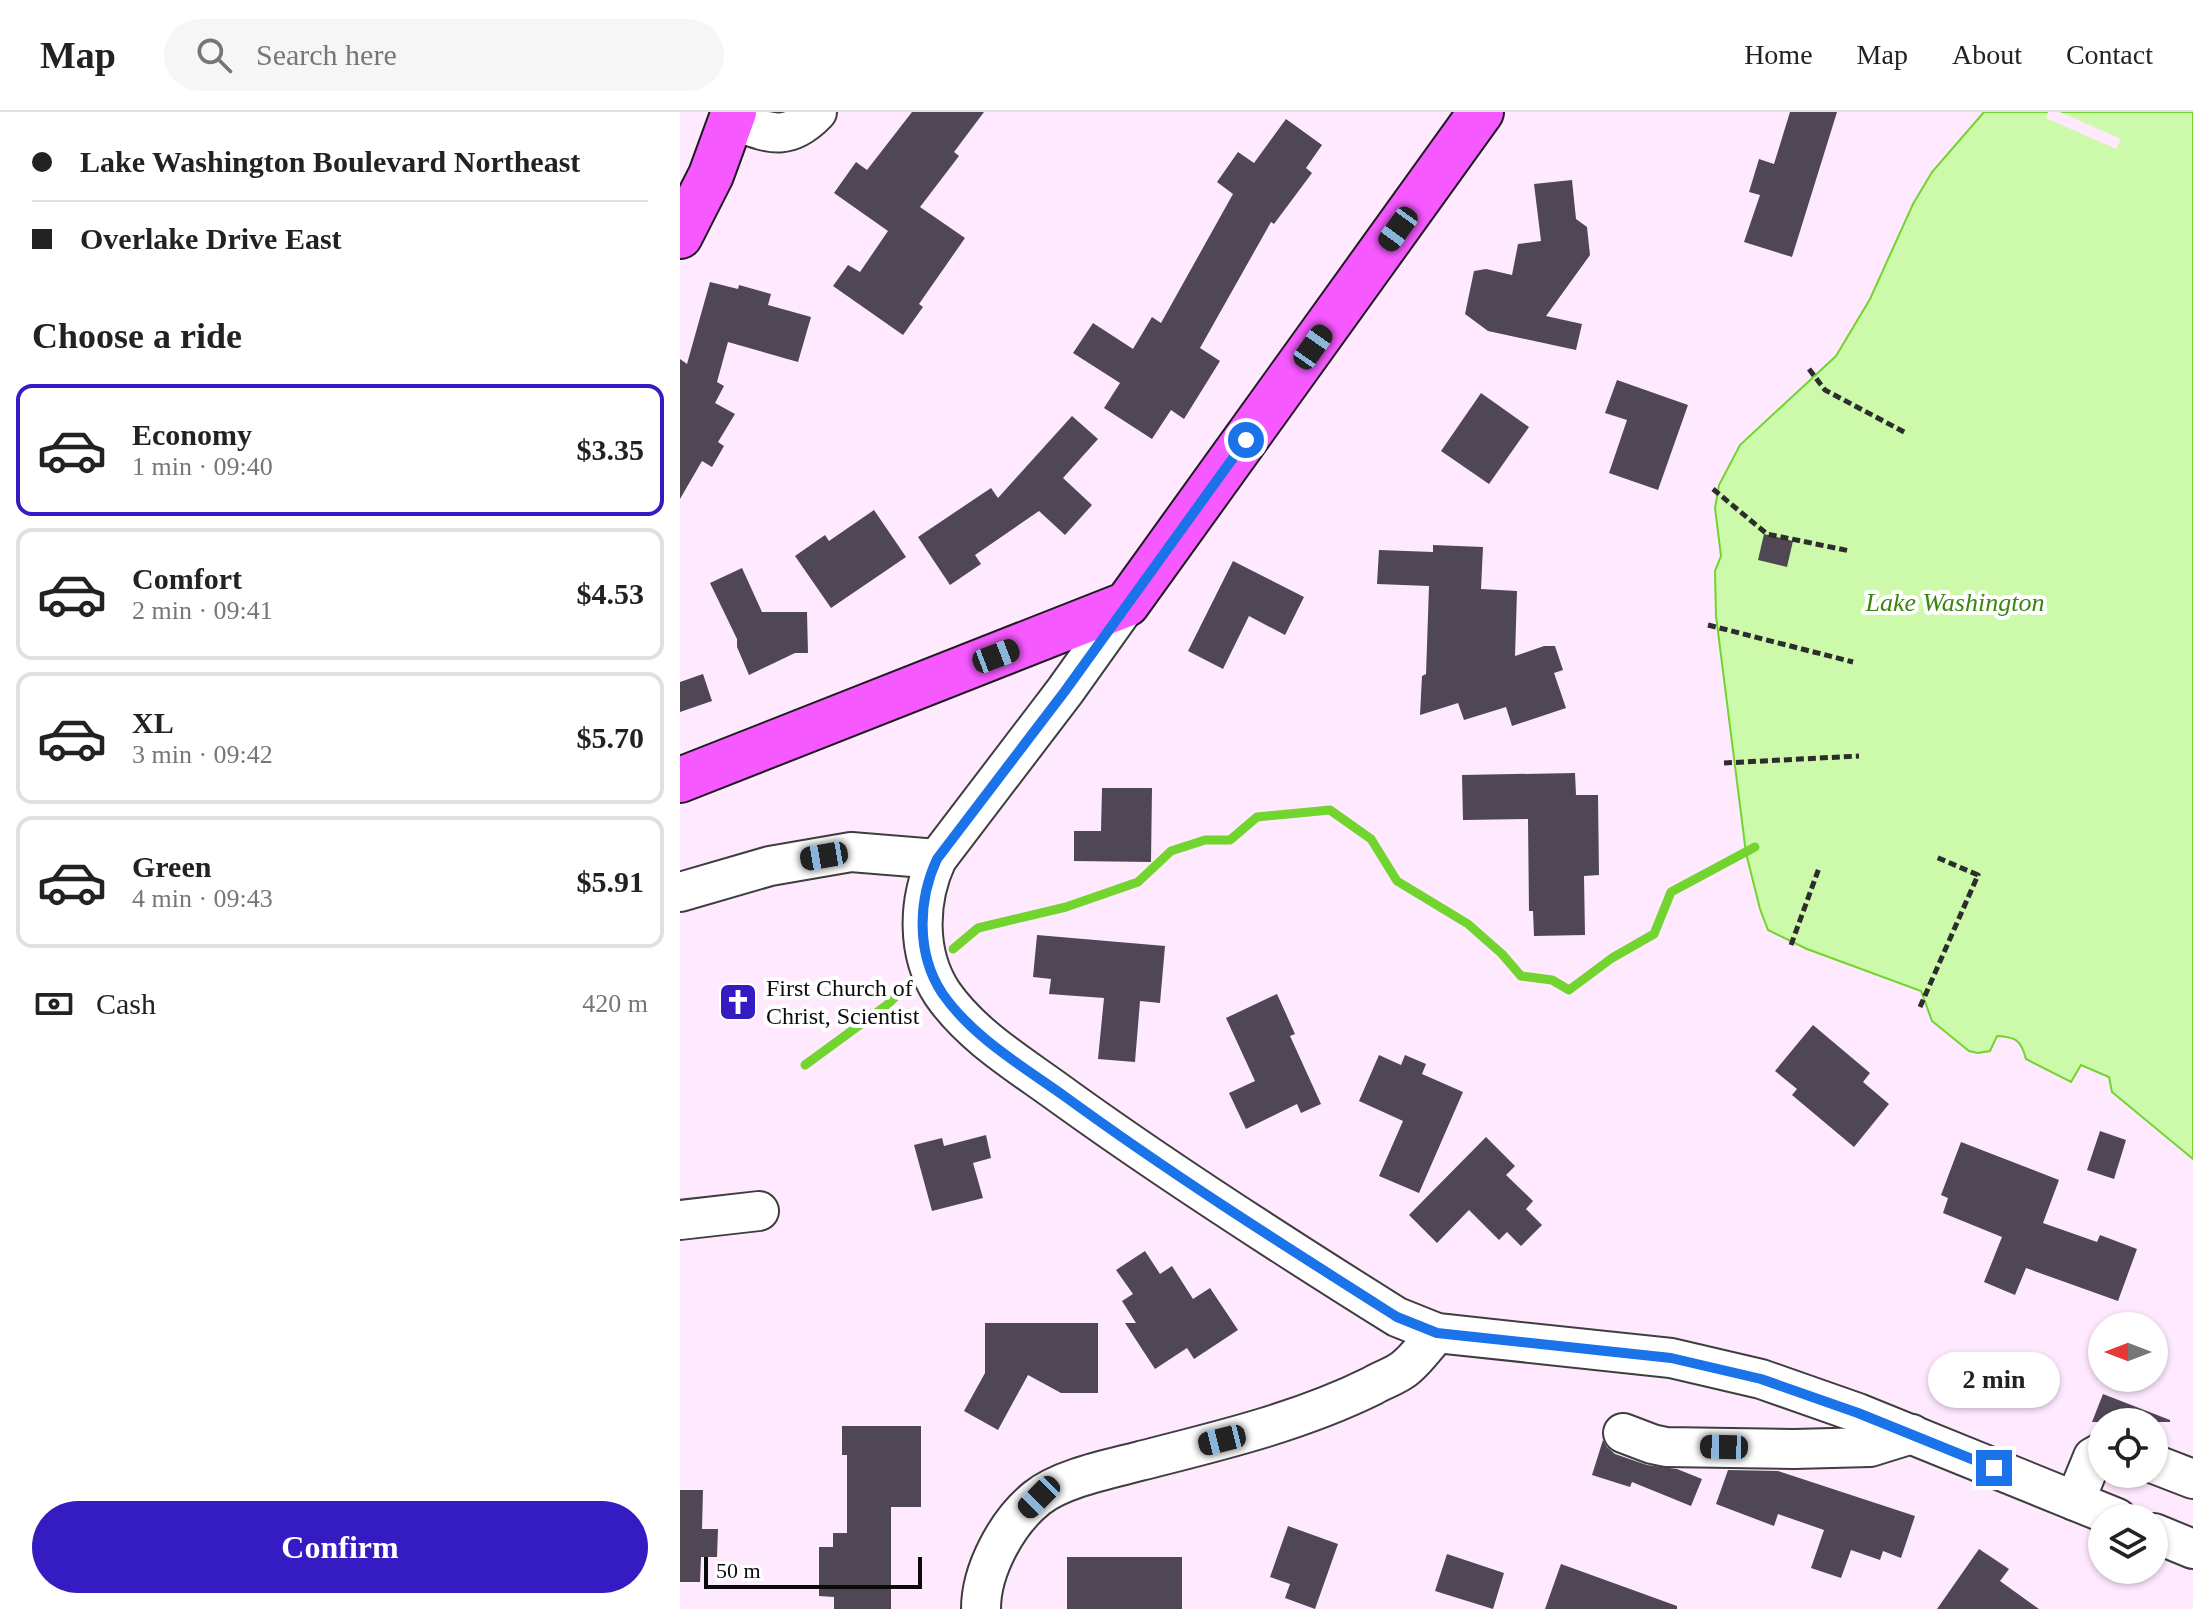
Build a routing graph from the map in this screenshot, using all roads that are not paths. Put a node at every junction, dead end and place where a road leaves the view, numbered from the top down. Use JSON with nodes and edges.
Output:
{"nodes":[{"id":1,"x":817,"y":112,"type":"edge"},
{"id":2,"x":1481,"y":112,"type":"edge"},
{"id":3,"x":733,"y":116,"type":"edge"},
{"id":4,"x":680,"y":236,"type":"edge"},
{"id":5,"x":1127,"y":604,"type":"junction"},
{"id":6,"x":1025,"y":644,"type":"junction"},
{"id":7,"x":1065,"y":691,"type":"junction"},
{"id":8,"x":680,"y":780,"type":"edge"},
{"id":9,"x":937,"y":859,"type":"junction"},
{"id":10,"x":680,"y":892,"type":"edge"},
{"id":11,"x":759,"y":1211,"type":"dead end"},
{"id":12,"x":680,"y":1220,"type":"edge"},
{"id":13,"x":1437,"y":1333,"type":"junction"},
{"id":14,"x":1623,"y":1433,"type":"dead end"},
{"id":15,"x":1912,"y":1434,"type":"junction"},
{"id":16,"x":2088,"y":1469,"type":"edge"},
{"id":17,"x":2168,"y":1469,"type":"edge"},
{"id":18,"x":2193,"y":1479,"type":"edge"},
{"id":19,"x":2075,"y":1501,"type":"junction"},
{"id":20,"x":2088,"y":1506,"type":"edge"},
{"id":21,"x":2168,"y":1539,"type":"edge"},
{"id":22,"x":2193,"y":1549,"type":"edge"},
{"id":23,"x":981,"y":1609,"type":"edge"}],
"edges":[{"from":1,"to":3,"type":"street"},
{"from":2,"to":5,"type":"main road"},
{"from":3,"to":4,"type":"main road"},
{"from":5,"to":6,"type":"main road"},
{"from":5,"to":7,"type":"street"},
{"from":6,"to":7,"type":"street"},
{"from":6,"to":8,"type":"main road"},
{"from":7,"to":9,"type":"street"},
{"from":9,"to":10,"type":"street"},
{"from":9,"to":13,"type":"street"},
{"from":11,"to":12,"type":"street"},
{"from":13,"to":15,"type":"street"},
{"from":13,"to":23,"type":"street"},
{"from":14,"to":15,"type":"street"},
{"from":15,"to":19,"type":"street"},
{"from":16,"to":19,"type":"street"},
{"from":17,"to":18,"type":"street"},
{"from":19,"to":20,"type":"street"},
{"from":21,"to":22,"type":"street"}]}
